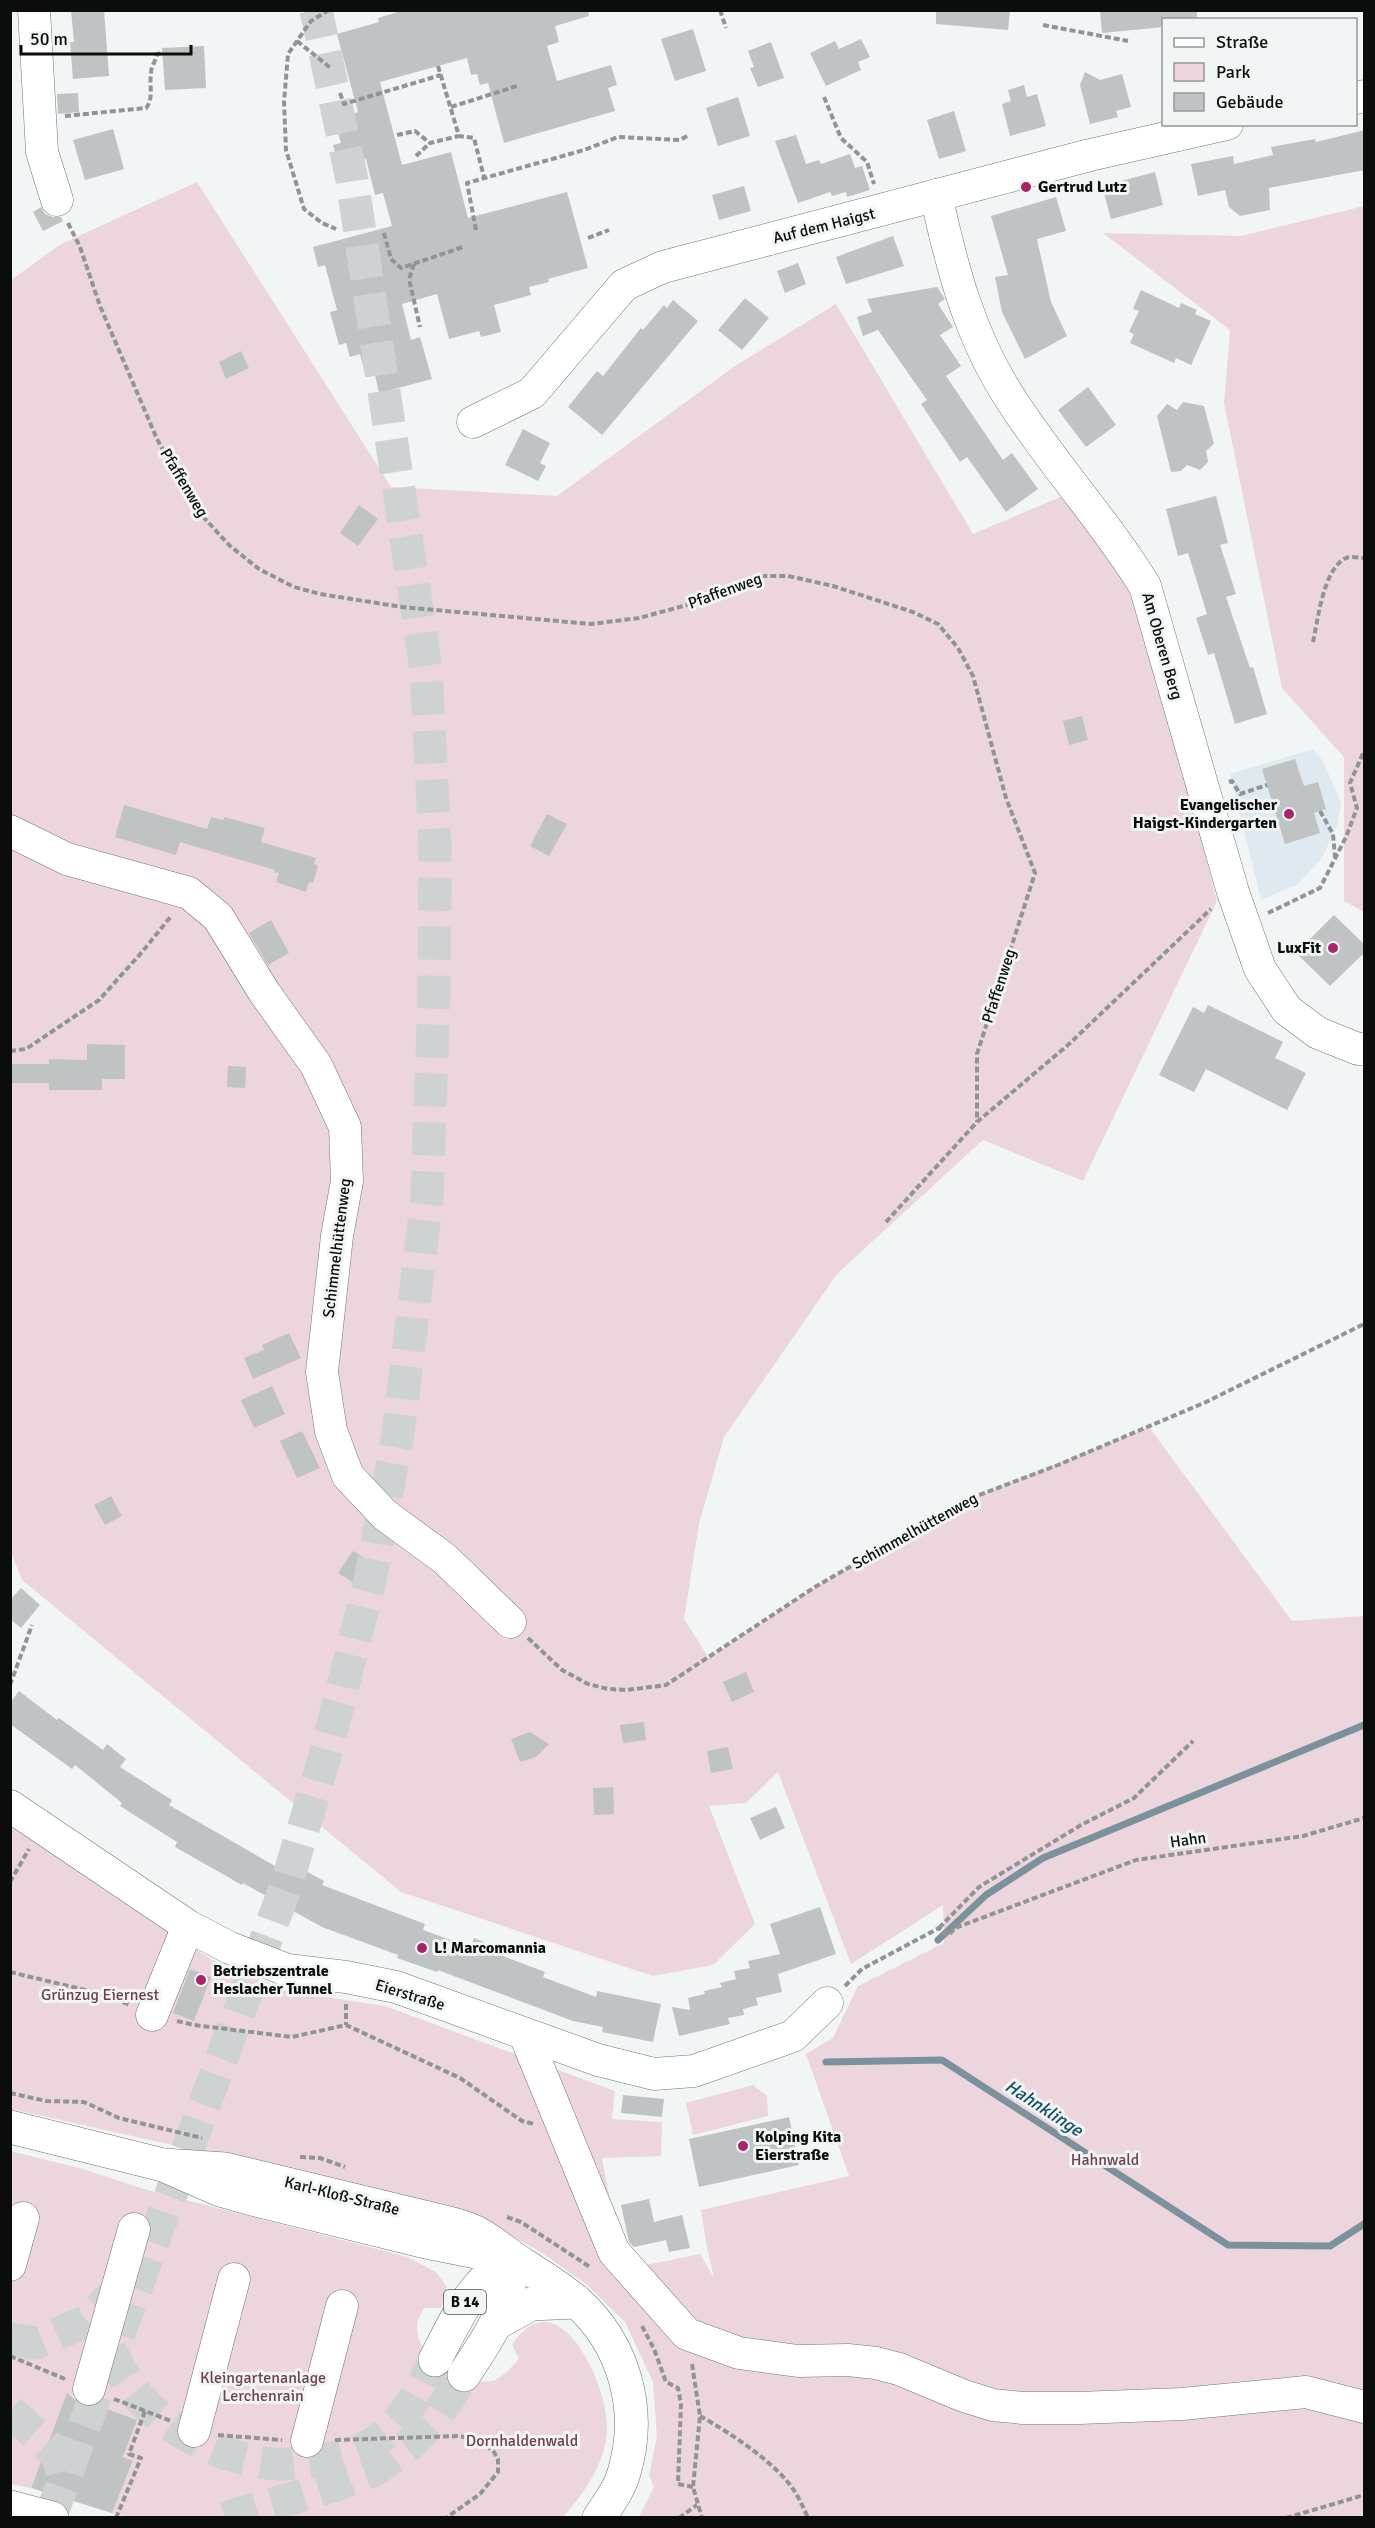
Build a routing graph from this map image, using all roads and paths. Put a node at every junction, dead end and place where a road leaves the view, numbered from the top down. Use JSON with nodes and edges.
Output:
{"nodes":[{"id":1,"x":34,"y":10,"type":"edge"},
{"id":2,"x":329,"y":10,"type":"edge"},
{"id":3,"x":720,"y":10,"type":"edge"},
{"id":4,"x":1043,"y":25,"type":"dead end"},
{"id":5,"x":726,"y":28,"type":"dead end"},
{"id":6,"x":1128,"y":40,"type":"dead end"},
{"id":7,"x":297,"y":41,"type":"junction"},
{"id":8,"x":163,"y":53,"type":"dead end"},
{"id":9,"x":438,"y":66,"type":"dead end"},
{"id":10,"x":332,"y":69,"type":"dead end"},
{"id":11,"x":441,"y":75,"type":"junction"},
{"id":12,"x":517,"y":86,"type":"dead end"},
{"id":13,"x":340,"y":93,"type":"dead end"},
{"id":14,"x":824,"y":97,"type":"dead end"},
{"id":15,"x":451,"y":106,"type":"junction"},
{"id":16,"x":40,"y":118,"type":"junction"},
{"id":17,"x":1218,"y":126,"type":"edge"},
{"id":18,"x":398,"y":135,"type":"dead end"},
{"id":19,"x":687,"y":135,"type":"dead end"},
{"id":20,"x":459,"y":136,"type":"junction"},
{"id":21,"x":430,"y":143,"type":"junction"},
{"id":22,"x":416,"y":156,"type":"dead end"},
{"id":23,"x":484,"y":177,"type":"junction"},
{"id":24,"x":936,"y":195,"type":"junction"},
{"id":25,"x":57,"y":200,"type":"joint"},
{"id":26,"x":882,"y":211,"type":"junction"},
{"id":27,"x":336,"y":229,"type":"dead end"},
{"id":28,"x":476,"y":230,"type":"dead end"},
{"id":29,"x":609,"y":230,"type":"dead end"},
{"id":30,"x":384,"y":233,"type":"dead end"},
{"id":31,"x":588,"y":238,"type":"dead end"},
{"id":32,"x":463,"y":247,"type":"dead end"},
{"id":33,"x":414,"y":264,"type":"junction"},
{"id":34,"x":420,"y":327,"type":"dead end"},
{"id":35,"x":473,"y":422,"type":"dead end"},
{"id":36,"x":1365,"y":558,"type":"edge"},
{"id":37,"x":1313,"y":642,"type":"dead end"},
{"id":38,"x":1365,"y":751,"type":"edge"},
{"id":39,"x":1232,"y":781,"type":"dead end"},
{"id":40,"x":1267,"y":785,"type":"dead end"},
{"id":41,"x":1320,"y":811,"type":"dead end"},
{"id":42,"x":10,"y":831,"type":"edge"},
{"id":43,"x":1336,"y":858,"type":"junction"},
{"id":44,"x":1233,"y":892,"type":"junction"},
{"id":45,"x":189,"y":893,"type":"junction"},
{"id":46,"x":1242,"y":924,"type":"junction"},
{"id":47,"x":1365,"y":1049,"type":"edge"},
{"id":48,"x":10,"y":1051,"type":"edge"},
{"id":49,"x":977,"y":1122,"type":"junction"},
{"id":50,"x":886,"y":1222,"type":"dead end"},
{"id":51,"x":1365,"y":1323,"type":"edge"},
{"id":52,"x":510,"y":1622,"type":"dead end"},
{"id":53,"x":32,"y":1625,"type":"dead end"},
{"id":54,"x":546,"y":1655,"type":"dead end"},
{"id":55,"x":10,"y":1685,"type":"edge"},
{"id":56,"x":1193,"y":1741,"type":"dead end"},
{"id":57,"x":10,"y":1806,"type":"edge"},
{"id":58,"x":1365,"y":1818,"type":"edge"},
{"id":59,"x":40,"y":1828,"type":"junction"},
{"id":60,"x":10,"y":1882,"type":"edge"},
{"id":61,"x":188,"y":1926,"type":"junction"},
{"id":62,"x":940,"y":1929,"type":"junction"},
{"id":63,"x":10,"y":1972,"type":"edge"},
{"id":64,"x":827,"y":2003,"type":"joint"},
{"id":65,"x":152,"y":2015,"type":"junction"},
{"id":66,"x":525,"y":2035,"type":"junction"},
{"id":67,"x":10,"y":2127,"type":"edge"},
{"id":68,"x":564,"y":2131,"type":"junction"},
{"id":69,"x":163,"y":2165,"type":"junction"},
{"id":70,"x":23,"y":2218,"type":"dead end"},
{"id":71,"x":134,"y":2229,"type":"dead end"},
{"id":72,"x":426,"y":2242,"type":"junction"},
{"id":73,"x":512,"y":2257,"type":"junction"},
{"id":74,"x":10,"y":2265,"type":"edge"},
{"id":75,"x":234,"y":2279,"type":"dead end"},
{"id":76,"x":576,"y":2302,"type":"junction"},
{"id":77,"x":342,"y":2306,"type":"dead end"},
{"id":78,"x":463,"y":2306,"type":"junction"},
{"id":79,"x":497,"y":2323,"type":"junction"},
{"id":80,"x":687,"y":2334,"type":"junction"},
{"id":81,"x":10,"y":2356,"type":"edge"},
{"id":82,"x":435,"y":2360,"type":"tunnel mouth"},
{"id":83,"x":464,"y":2375,"type":"tunnel mouth"},
{"id":84,"x":89,"y":2389,"type":"junction"},
{"id":85,"x":1365,"y":2407,"type":"edge"},
{"id":86,"x":145,"y":2411,"type":"junction"},
{"id":87,"x":700,"y":2416,"type":"junction"},
{"id":88,"x":194,"y":2431,"type":"junction"},
{"id":89,"x":307,"y":2441,"type":"junction"},
{"id":90,"x":1365,"y":2495,"type":"edge"},
{"id":91,"x":697,"y":2505,"type":"junction"},
{"id":92,"x":10,"y":2506,"type":"edge"},
{"id":93,"x":52,"y":2517,"type":"edge"},
{"id":94,"x":116,"y":2517,"type":"edge"},
{"id":95,"x":446,"y":2517,"type":"edge"},
{"id":96,"x":599,"y":2517,"type":"edge"},
{"id":97,"x":679,"y":2517,"type":"edge"},
{"id":98,"x":702,"y":2517,"type":"edge"},
{"id":99,"x":808,"y":2517,"type":"edge"},
{"id":100,"x":1286,"y":2517,"type":"edge"}],
"edges":[{"from":1,"to":16,"type":"street"},
{"from":2,"to":7,"type":"path"},
{"from":3,"to":5,"type":"path"},
{"from":4,"to":6,"type":"path"},
{"from":7,"to":10,"type":"path"},
{"from":7,"to":27,"type":"path"},
{"from":8,"to":16,"type":"path"},
{"from":9,"to":11,"type":"path"},
{"from":11,"to":13,"type":"path"},
{"from":11,"to":15,"type":"path"},
{"from":12,"to":15,"type":"path"},
{"from":14,"to":26,"type":"path"},
{"from":15,"to":20,"type":"path"},
{"from":16,"to":25,"type":"street"},
{"from":17,"to":24,"type":"street","name":"Auf dem Haigst"},
{"from":18,"to":21,"type":"path"},
{"from":19,"to":23,"type":"path"},
{"from":20,"to":21,"type":"path"},
{"from":20,"to":23,"type":"path"},
{"from":21,"to":22,"type":"path"},
{"from":23,"to":28,"type":"path"},
{"from":24,"to":26,"type":"street","name":"Auf dem Haigst"},
{"from":24,"to":44,"type":"street","name":"Am Oberen Berg"},
{"from":25,"to":49,"type":"path","name":"Pfaffenweg"},
{"from":26,"to":35,"type":"street","name":"Auf dem Haigst"},
{"from":29,"to":31,"type":"path"},
{"from":30,"to":33,"type":"path"},
{"from":32,"to":33,"type":"path"},
{"from":33,"to":34,"type":"path"},
{"from":36,"to":37,"type":"path"},
{"from":38,"to":43,"type":"path"},
{"from":39,"to":40,"type":"path"},
{"from":41,"to":43,"type":"path"},
{"from":42,"to":45,"type":"street","name":"Schimmelhüttenweg"},
{"from":43,"to":46,"type":"path"},
{"from":44,"to":46,"type":"street","name":"Am Oberen Berg"},
{"from":44,"to":49,"type":"path"},
{"from":45,"to":48,"type":"path"},
{"from":45,"to":52,"type":"street","name":"Schimmelhüttenweg"},
{"from":46,"to":47,"type":"street","name":"Am Oberen Berg"},
{"from":49,"to":50,"type":"path"},
{"from":51,"to":54,"type":"path","name":"Schimmelhüttenweg"},
{"from":53,"to":55,"type":"path"},
{"from":56,"to":62,"type":"path"},
{"from":57,"to":59,"type":"street","name":"Eierstraße"},
{"from":58,"to":62,"type":"path","name":"Hahn"},
{"from":59,"to":60,"type":"path"},
{"from":59,"to":61,"type":"street","name":"Eierstraße"},
{"from":61,"to":65,"type":"street"},
{"from":61,"to":66,"type":"street","name":"Eierstraße"},
{"from":62,"to":64,"type":"path"},
{"from":63,"to":65,"type":"path"},
{"from":64,"to":66,"type":"street","name":"Eierstraße"},
{"from":65,"to":68,"type":"path"},
{"from":66,"to":68,"type":"street"},
{"from":67,"to":69,"type":"main road","name":"Karl-Kloß-Straße"},
{"from":68,"to":80,"type":"street"},
{"from":69,"to":72,"type":"main road","name":"Karl-Kloß-Straße"},
{"from":69,"to":73,"type":"main road","name":"Karl-Kloß-Straße"},
{"from":70,"to":74,"type":"street"},
{"from":71,"to":84,"type":"street"},
{"from":72,"to":73,"type":"main road","name":"Karl-Kloß-Straße"},
{"from":72,"to":78,"type":"main road","number":"B 14"},
{"from":73,"to":76,"type":"main road","name":"Karl-Kloß-Straße"},
{"from":73,"to":78,"type":"main road","number":"B 14"},
{"from":73,"to":79,"type":"main road","number":"B 14"},
{"from":75,"to":88,"type":"street"},
{"from":76,"to":79,"type":"main road","number":"B 14"},
{"from":76,"to":96,"type":"main road","name":"Karl-Kloß-Straße"},
{"from":77,"to":89,"type":"street"},
{"from":78,"to":82,"type":"main road","number":"B 14"},
{"from":79,"to":83,"type":"main road","number":"B 14"},
{"from":80,"to":85,"type":"street"},
{"from":80,"to":87,"type":"path"},
{"from":81,"to":84,"type":"path"},
{"from":84,"to":86,"type":"path"},
{"from":86,"to":88,"type":"path"},
{"from":86,"to":94,"type":"path"},
{"from":87,"to":91,"type":"path"},
{"from":87,"to":99,"type":"path"},
{"from":88,"to":89,"type":"path"},
{"from":89,"to":95,"type":"path"},
{"from":90,"to":100,"type":"path"},
{"from":91,"to":97,"type":"path"},
{"from":91,"to":98,"type":"path"},
{"from":92,"to":93,"type":"main road"}]}
